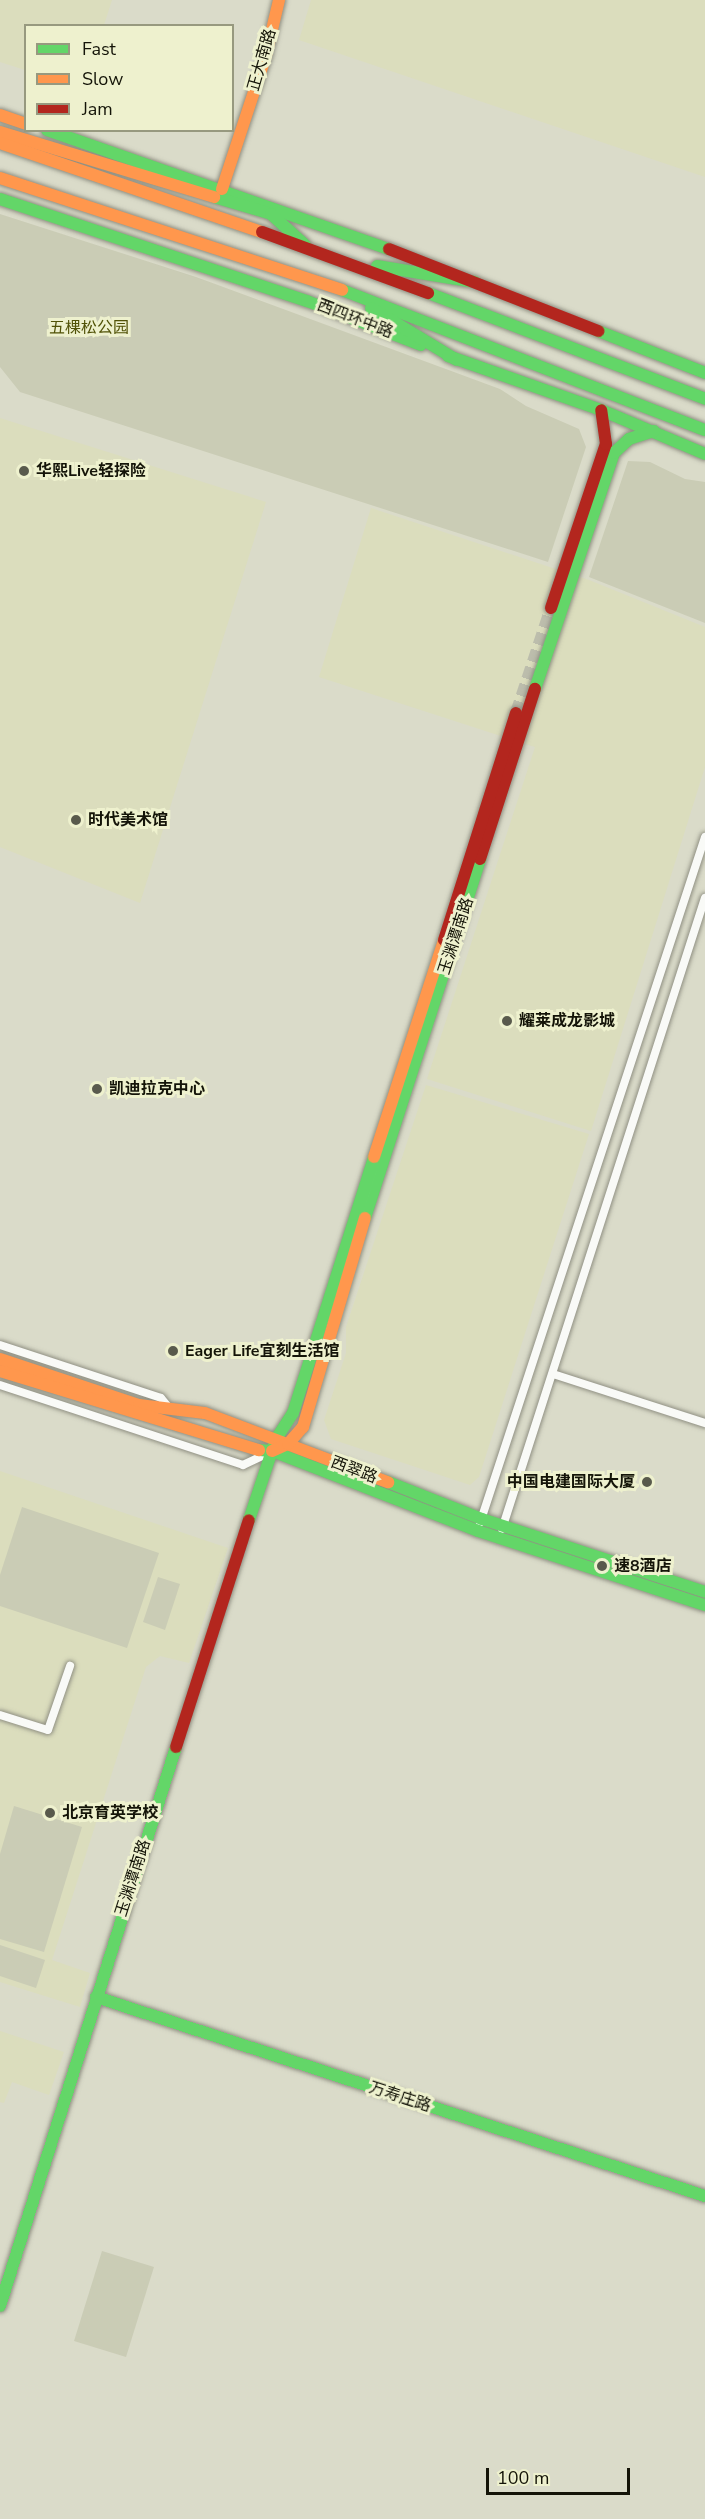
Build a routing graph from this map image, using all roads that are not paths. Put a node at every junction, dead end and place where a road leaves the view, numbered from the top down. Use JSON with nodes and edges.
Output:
{"nodes":[{"id":1,"x":279,"y":0,"type":"edge"},
{"id":2,"x":0,"y":115,"type":"edge"},
{"id":3,"x":24,"y":123,"type":"edge"},
{"id":4,"x":0,"y":132,"type":"edge"},
{"id":5,"x":52,"y":132,"type":"edge"},
{"id":6,"x":0,"y":144,"type":"edge"},
{"id":7,"x":0,"y":178,"type":"edge"},
{"id":8,"x":222,"y":189,"type":"junction"},
{"id":9,"x":0,"y":199,"type":"edge"},
{"id":10,"x":306,"y":247,"type":"junction"},
{"id":11,"x":344,"y":261,"type":"junction"},
{"id":12,"x":475,"y":282,"type":"junction"},
{"id":13,"x":338,"y":288,"type":"junction"},
{"id":14,"x":457,"y":360,"type":"junction"},
{"id":15,"x":705,"y":373,"type":"edge"},
{"id":16,"x":705,"y":399,"type":"edge"},
{"id":17,"x":601,"y":410,"type":"junction"},
{"id":18,"x":705,"y":430,"type":"edge"},
{"id":19,"x":654,"y":431,"type":"junction"},
{"id":20,"x":705,"y":454,"type":"edge"},
{"id":21,"x":551,"y":608,"type":"tunnel mouth"},
{"id":22,"x":516,"y":713,"type":"tunnel mouth"},
{"id":23,"x":705,"y":837,"type":"edge"},
{"id":24,"x":705,"y":898,"type":"edge"},
{"id":25,"x":0,"y":1345,"type":"edge"},
{"id":26,"x":0,"y":1359,"type":"edge"},
{"id":27,"x":0,"y":1371,"type":"edge"},
{"id":28,"x":553,"y":1374,"type":"junction"},
{"id":29,"x":0,"y":1385,"type":"edge"},
{"id":30,"x":170,"y":1409,"type":"junction"},
{"id":31,"x":705,"y":1423,"type":"edge"},
{"id":32,"x":279,"y":1445,"type":"junction"},
{"id":33,"x":480,"y":1525,"type":"junction"},
{"id":34,"x":501,"y":1532,"type":"junction"},
{"id":35,"x":705,"y":1592,"type":"edge"},
{"id":36,"x":705,"y":1605,"type":"edge"},
{"id":37,"x":70,"y":1666,"type":"dead end"},
{"id":38,"x":0,"y":1715,"type":"edge"},
{"id":39,"x":96,"y":1997,"type":"junction"},
{"id":40,"x":705,"y":2196,"type":"edge"},
{"id":41,"x":0,"y":2306,"type":"edge"}],
"edges":[{"from":1,"to":8,"type":"main road","name":"正大南路"},
{"from":2,"to":3,"type":"main road"},
{"from":4,"to":10,"type":"main road"},
{"from":5,"to":8,"type":"main road"},
{"from":6,"to":10,"type":"main road"},
{"from":7,"to":13,"type":"main road","name":"西四环中路"},
{"from":8,"to":12,"type":"main road"},
{"from":9,"to":14,"type":"main road","name":"西四环中路"},
{"from":10,"to":11,"type":"main road"},
{"from":11,"to":12,"type":"main road"},
{"from":11,"to":16,"type":"main road"},
{"from":12,"to":15,"type":"main road"},
{"from":13,"to":14,"type":"main road"},
{"from":13,"to":18,"type":"main road","name":"西四环中路"},
{"from":14,"to":17,"type":"main road","name":"西四环中路"},
{"from":17,"to":19,"type":"main road","name":"西四环中路"},
{"from":17,"to":21,"type":"main road"},
{"from":19,"to":20,"type":"main road","name":"西四环中路"},
{"from":19,"to":32,"type":"main road","name":"玉渊潭南路"},
{"from":22,"to":32,"type":"main road","name":"玉渊潭南路"},
{"from":23,"to":33,"type":"street"},
{"from":24,"to":28,"type":"street"},
{"from":25,"to":30,"type":"street"},
{"from":26,"to":30,"type":"main road","name":"西翠路"},
{"from":27,"to":32,"type":"main road","name":"西翠路"},
{"from":28,"to":31,"type":"street"},
{"from":28,"to":34,"type":"street"},
{"from":29,"to":32,"type":"street"},
{"from":30,"to":32,"type":"main road","name":"西翠路"},
{"from":32,"to":33,"type":"main road","name":"西翠路"},
{"from":32,"to":33,"type":"main road","name":"西翠路"},
{"from":32,"to":39,"type":"main road","name":"玉渊潭南路"},
{"from":33,"to":34,"type":"main road","name":"西翠路"},
{"from":34,"to":35,"type":"main road","name":"西翠路"},
{"from":34,"to":36,"type":"main road","name":"西翠路"},
{"from":37,"to":38,"type":"street"},
{"from":39,"to":40,"type":"main road","name":"万寿庄路"},
{"from":39,"to":41,"type":"main road","name":"玉渊潭南路"}]}
